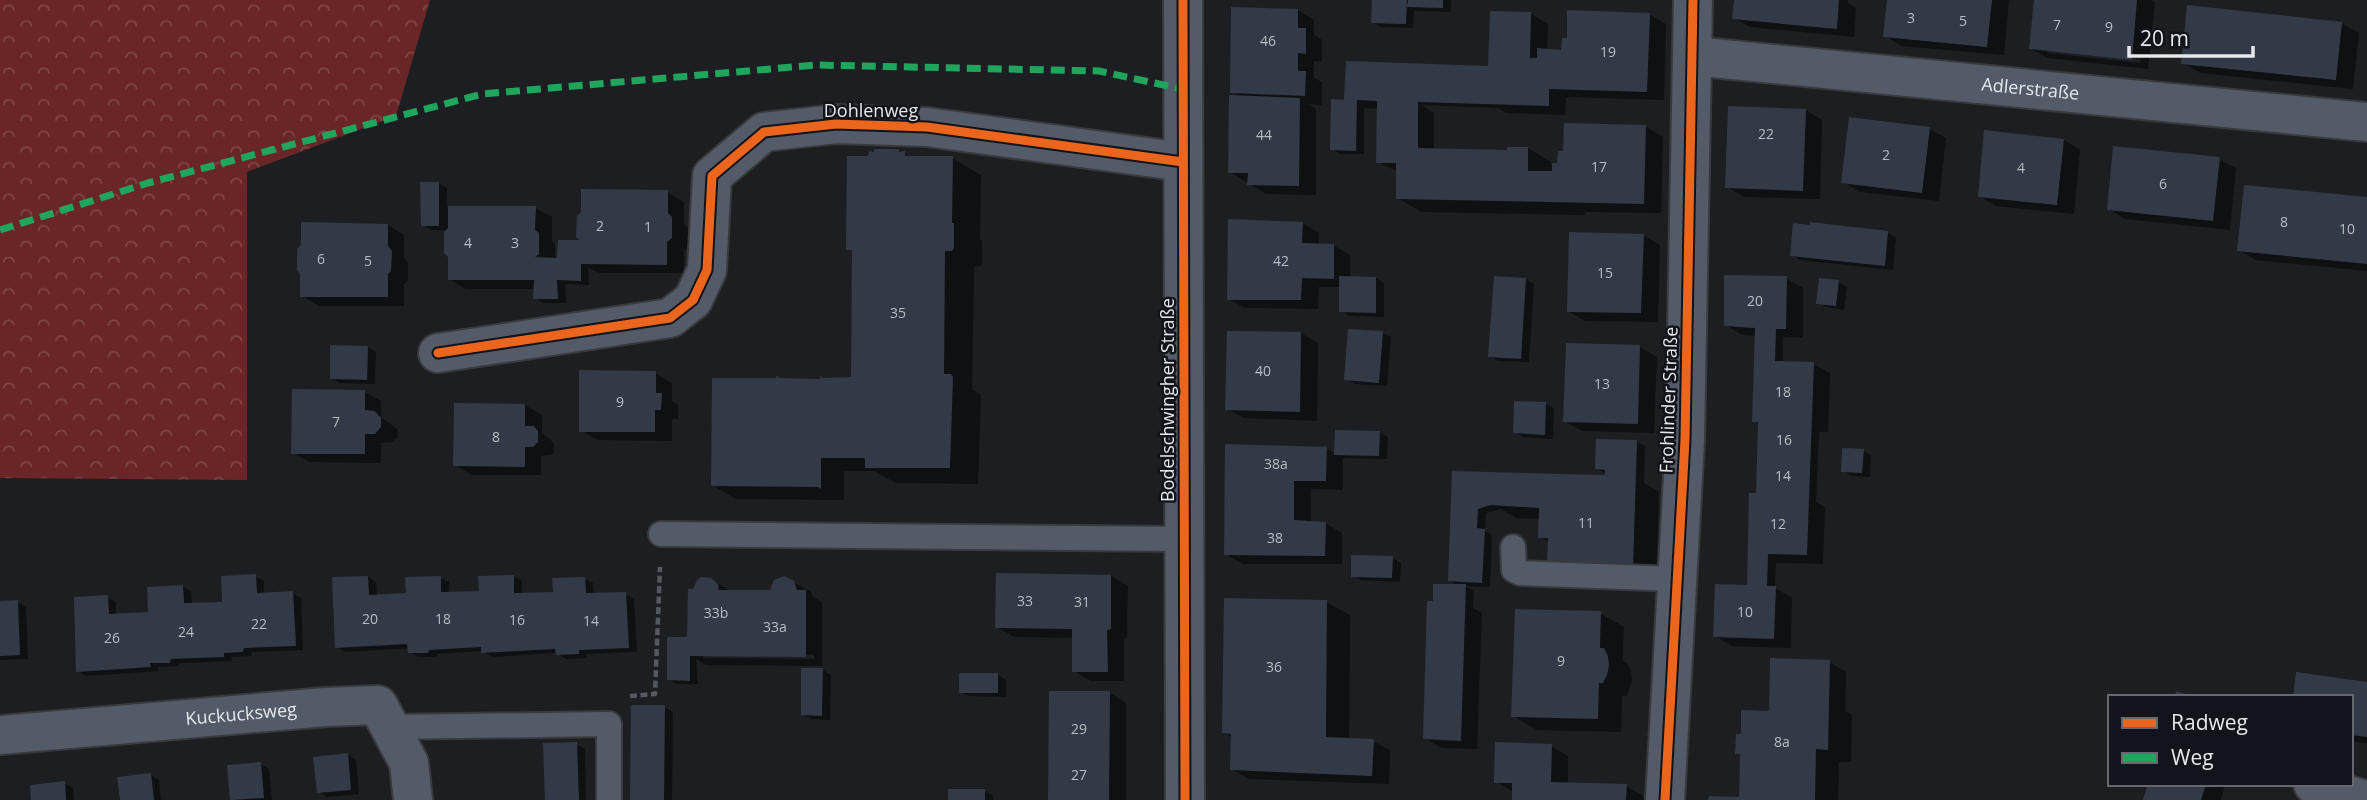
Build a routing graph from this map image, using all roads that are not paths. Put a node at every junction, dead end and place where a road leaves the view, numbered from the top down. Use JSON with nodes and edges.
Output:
{"nodes":[{"id":1,"x":1183,"y":0,"type":"edge"},
{"id":2,"x":1693,"y":0,"type":"edge"},
{"id":3,"x":1692,"y":56,"type":"junction"},
{"id":4,"x":2367,"y":122,"type":"edge"},
{"id":5,"x":1183,"y":162,"type":"junction"},
{"id":6,"x":438,"y":352,"type":"dead end"},
{"id":7,"x":661,"y":534,"type":"road end"},
{"id":8,"x":1184,"y":539,"type":"junction"},
{"id":9,"x":1513,"y":547,"type":"dead end"},
{"id":10,"x":1677,"y":579,"type":"junction"},
{"id":11,"x":389,"y":727,"type":"junction"},
{"id":12,"x":0,"y":736,"type":"edge"},
{"id":13,"x":2320,"y":786,"type":"edge"},
{"id":14,"x":610,"y":799,"type":"edge"},
{"id":15,"x":413,"y":800,"type":"edge"},
{"id":16,"x":1185,"y":800,"type":"edge"},
{"id":17,"x":1665,"y":800,"type":"edge"},
{"id":18,"x":2365,"y":800,"type":"edge"}],
"edges":[{"from":1,"to":5,"type":"street","name":"Bodelschwingher Straße"},
{"from":2,"to":3,"type":"street","name":"Frohlinder Straße"},
{"from":3,"to":4,"type":"street","name":"Adlerstraße"},
{"from":3,"to":10,"type":"street","name":"Frohlinder Straße"},
{"from":5,"to":6,"type":"street","name":"Dohlenweg"},
{"from":5,"to":8,"type":"street","name":"Bodelschwingher Straße"},
{"from":7,"to":8,"type":"lane"},
{"from":8,"to":16,"type":"street","name":"Bodelschwingher Straße"},
{"from":9,"to":10,"type":"lane"},
{"from":10,"to":17,"type":"street","name":"Frohlinder Straße"},
{"from":11,"to":12,"type":"street","name":"Kuckucksweg"},
{"from":11,"to":14,"type":"lane"},
{"from":11,"to":15,"type":"street","name":"Kuckucksweg"},
{"from":13,"to":18,"type":"street"}]}
